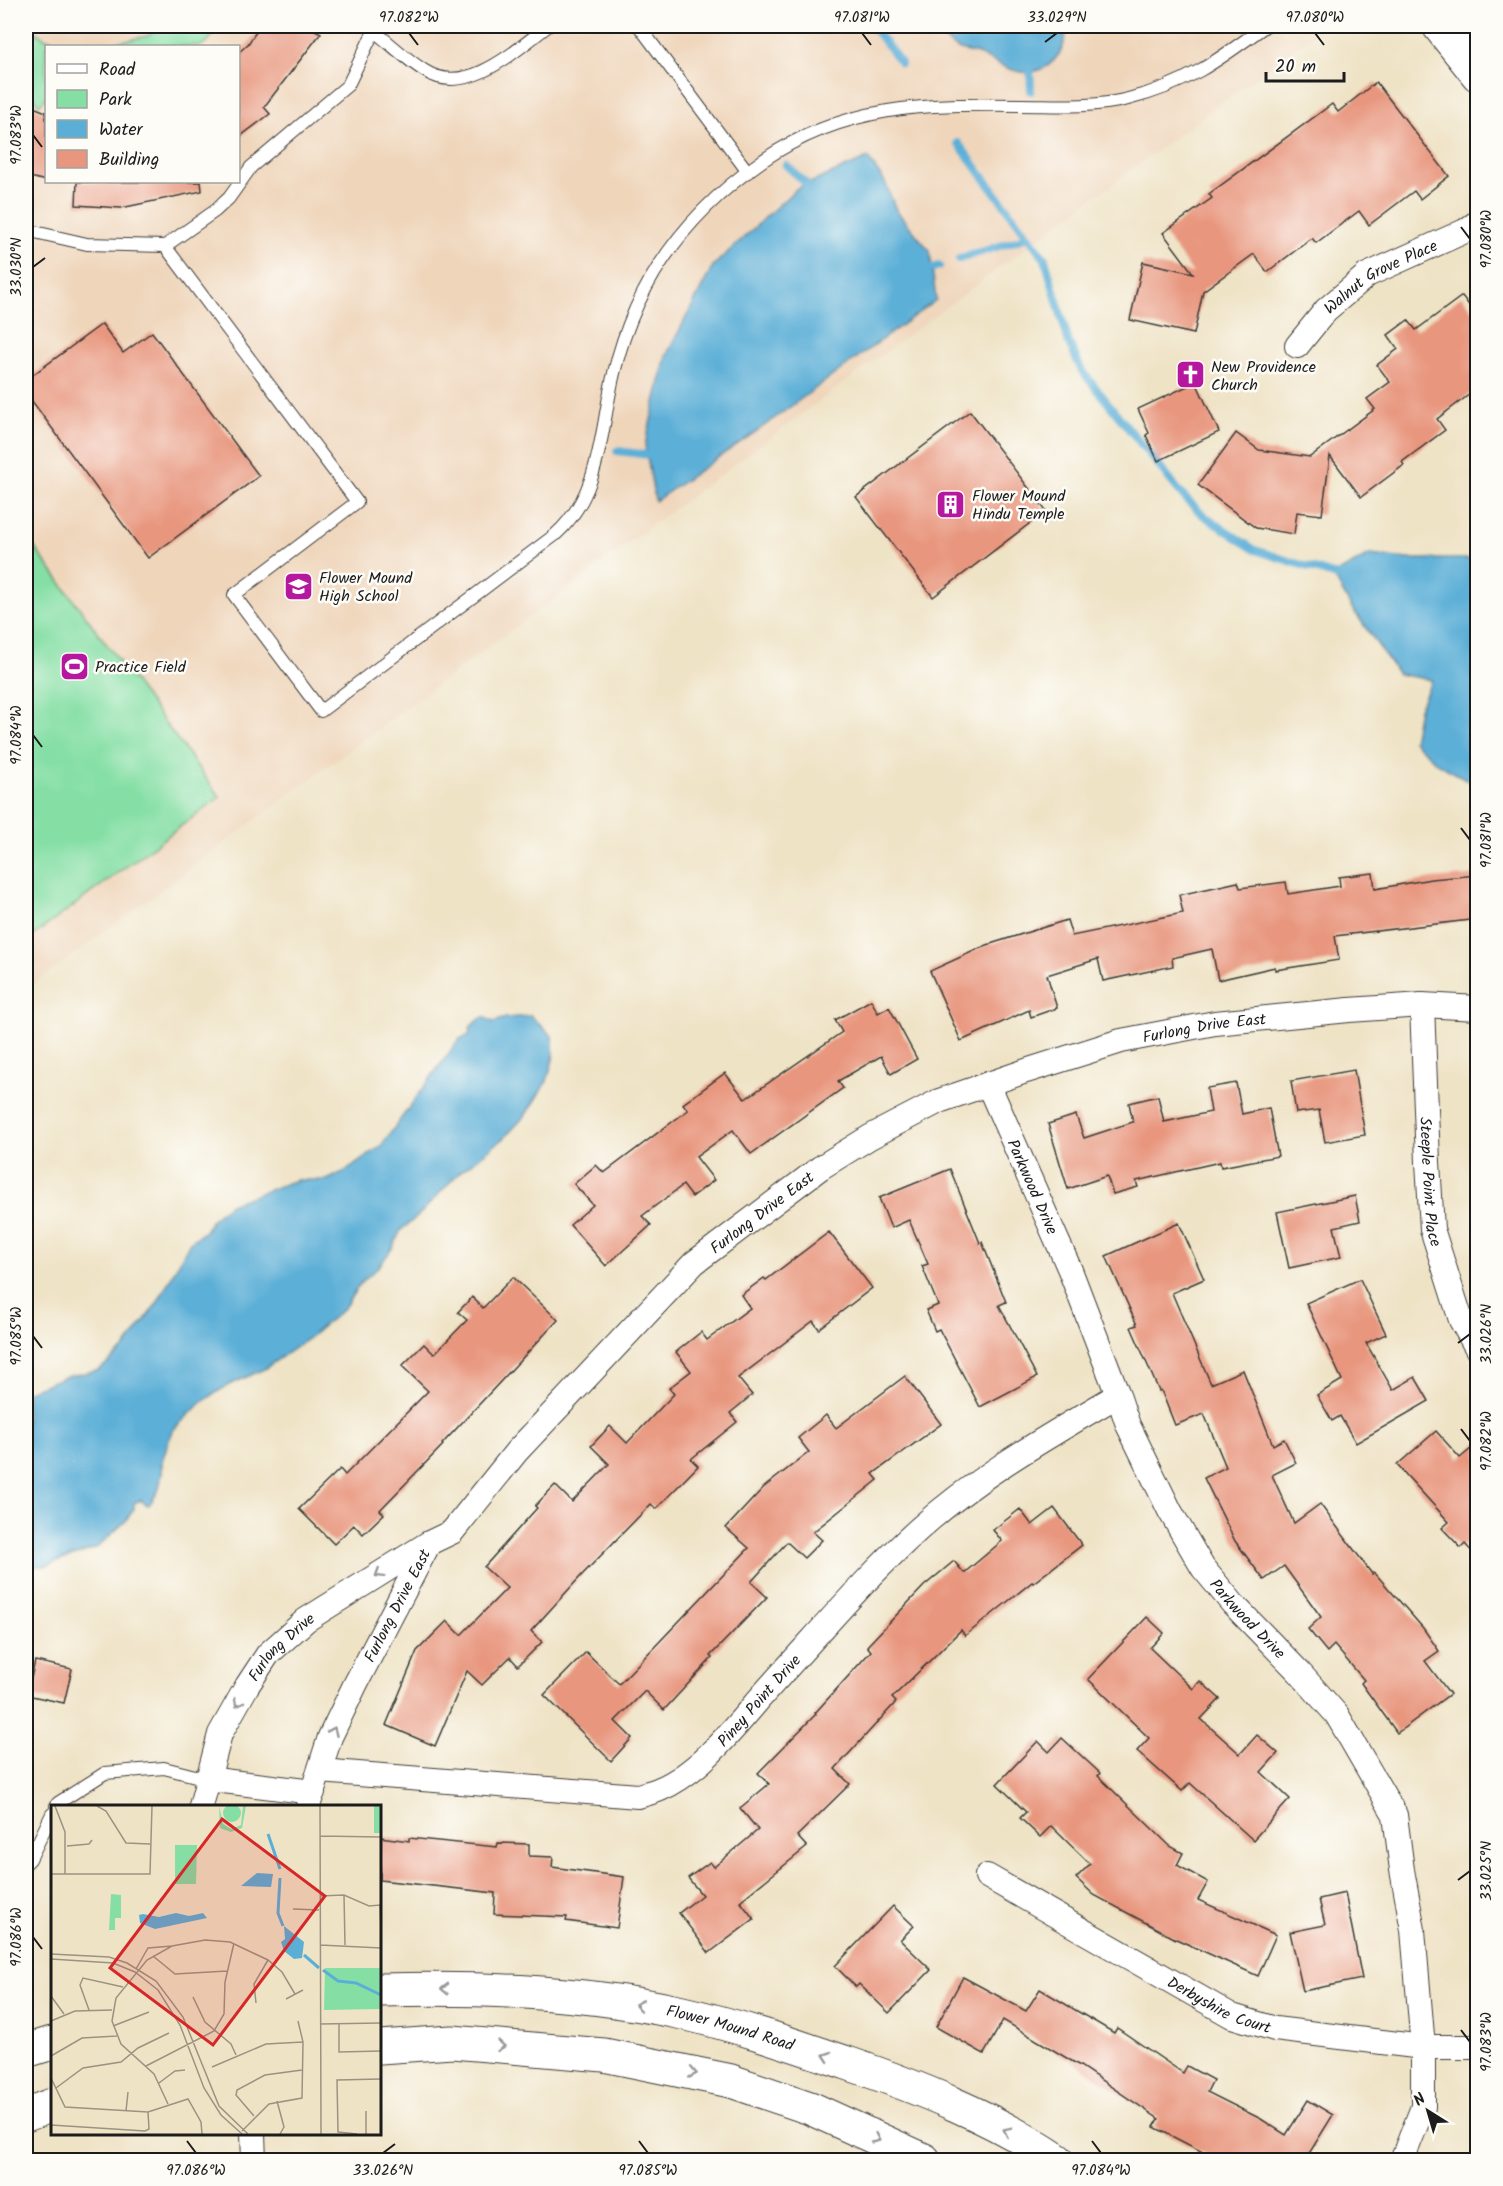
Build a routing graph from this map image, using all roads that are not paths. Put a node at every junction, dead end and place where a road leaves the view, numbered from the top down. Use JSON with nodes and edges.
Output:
{"nodes":[{"id":1,"x":548,"y":26,"type":"edge"},
{"id":2,"x":639,"y":26,"type":"edge"},
{"id":3,"x":1265,"y":26,"type":"edge"},
{"id":4,"x":374,"y":28,"type":"edge"},
{"id":5,"x":1453,"y":31,"type":"edge"},
{"id":6,"x":1478,"y":75,"type":"edge"},
{"id":7,"x":748,"y":172,"type":"junction"},
{"id":8,"x":240,"y":182,"type":"edge"},
{"id":9,"x":240,"y":183,"type":"edge"},
{"id":10,"x":1478,"y":222,"type":"edge"},
{"id":11,"x":26,"y":230,"type":"edge"},
{"id":12,"x":165,"y":246,"type":"junction"},
{"id":13,"x":1297,"y":346,"type":"dead end"},
{"id":14,"x":1422,"y":1005,"type":"junction"},
{"id":15,"x":1478,"y":1008,"type":"edge"},
{"id":16,"x":988,"y":1084,"type":"junction"},
{"id":17,"x":1478,"y":1350,"type":"edge"},
{"id":18,"x":1118,"y":1395,"type":"junction"},
{"id":19,"x":429,"y":1543,"type":"junction"},
{"id":20,"x":207,"y":1779,"type":"junction"},
{"id":21,"x":314,"y":1790,"type":"edge"},
{"id":22,"x":57,"y":1805,"type":"edge"},
{"id":23,"x":201,"y":1805,"type":"edge"},
{"id":24,"x":51,"y":1816,"type":"edge"},
{"id":25,"x":26,"y":1863,"type":"edge"},
{"id":26,"x":987,"y":1876,"type":"dead end"},
{"id":27,"x":381,"y":1990,"type":"edge"},
{"id":28,"x":51,"y":2043,"type":"edge"},
{"id":29,"x":381,"y":2047,"type":"edge"},
{"id":30,"x":1423,"y":2047,"type":"junction"},
{"id":31,"x":1478,"y":2047,"type":"edge"},
{"id":32,"x":26,"y":2051,"type":"edge"},
{"id":33,"x":51,"y":2105,"type":"edge"},
{"id":34,"x":26,"y":2115,"type":"edge"},
{"id":35,"x":253,"y":2135,"type":"edge"},
{"id":36,"x":254,"y":2160,"type":"edge"},
{"id":37,"x":924,"y":2160,"type":"edge"},
{"id":38,"x":1057,"y":2160,"type":"edge"},
{"id":39,"x":1402,"y":2160,"type":"edge"}],
"edges":[{"from":1,"to":4,"type":"lane"},
{"from":2,"to":7,"type":"lane"},
{"from":3,"to":7,"type":"lane"},
{"from":4,"to":8,"type":"lane"},
{"from":5,"to":6,"type":"main road"},
{"from":7,"to":12,"type":"lane"},
{"from":9,"to":12,"type":"lane"},
{"from":10,"to":13,"type":"street","name":"Walnut Grove Place"},
{"from":11,"to":12,"type":"lane"},
{"from":14,"to":15,"type":"street","name":"Furlong Drive East"},
{"from":14,"to":16,"type":"street","name":"Furlong Drive East"},
{"from":14,"to":17,"type":"street","name":"Steeple Point Place"},
{"from":16,"to":18,"type":"street","name":"Parkwood Drive"},
{"from":16,"to":19,"type":"street","name":"Furlong Drive East"},
{"from":18,"to":21,"type":"street","name":"Piney Point Drive"},
{"from":18,"to":30,"type":"street","name":"Parkwood Drive"},
{"from":19,"to":20,"type":"street","name":"Furlong Drive","one_way":true},
{"from":21,"to":19,"type":"street","name":"Furlong Drive East","one_way":true},
{"from":20,"to":21,"type":"street","name":"Piney Point Drive"},
{"from":20,"to":22,"type":"lane"},
{"from":20,"to":23,"type":"street","name":"Furlong Drive"},
{"from":24,"to":25,"type":"lane"},
{"from":26,"to":30,"type":"street","name":"Derbyshire Court"},
{"from":38,"to":27,"type":"main road","name":"Flower Mound Road","one_way":true},
{"from":28,"to":32,"type":"main road"},
{"from":29,"to":37,"type":"main road","one_way":true},
{"from":30,"to":31,"type":"street","name":"Derbyshire Court"},
{"from":30,"to":39,"type":"street","name":"Parkwood Drive"},
{"from":33,"to":34,"type":"main road"},
{"from":35,"to":36,"type":"street"}]}
